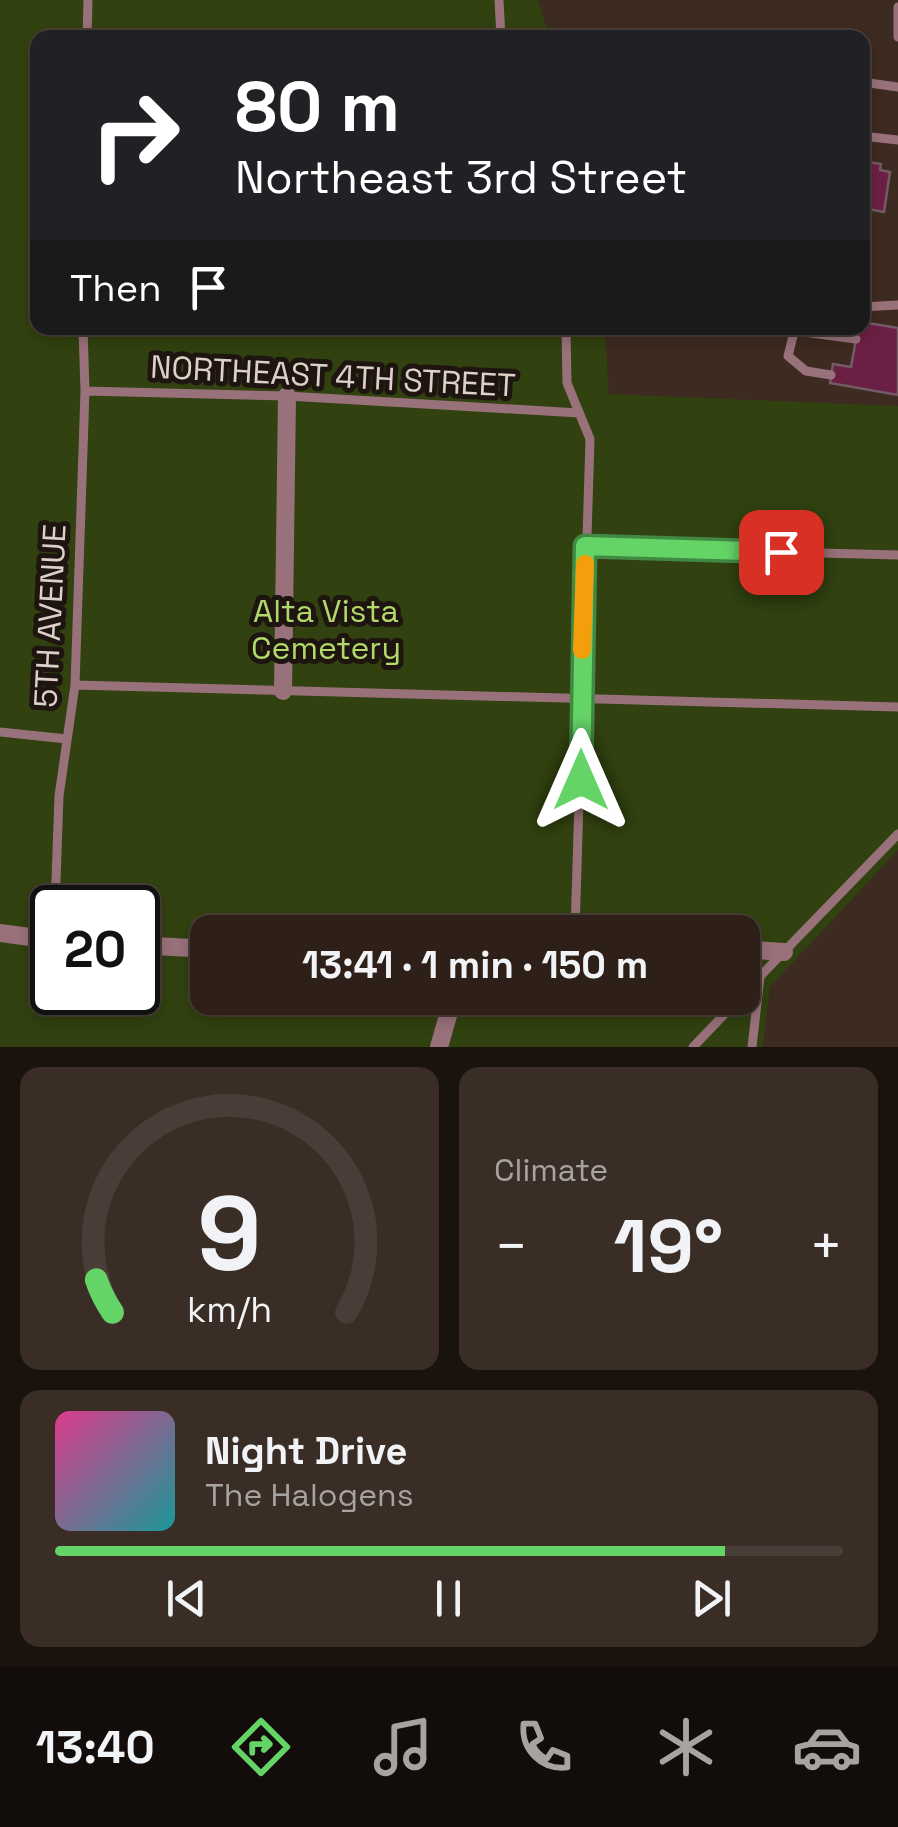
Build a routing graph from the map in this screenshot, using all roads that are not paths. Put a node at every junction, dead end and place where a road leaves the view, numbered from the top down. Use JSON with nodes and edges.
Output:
{"nodes":[{"id":1,"x":88,"y":0,"type":"edge"},
{"id":2,"x":499,"y":0,"type":"edge"},
{"id":3,"x":898,"y":7,"type":"edge"},
{"id":4,"x":87,"y":30,"type":"edge"},
{"id":5,"x":501,"y":30,"type":"edge"},
{"id":6,"x":898,"y":38,"type":"edge"},
{"id":7,"x":870,"y":83,"type":"edge"},
{"id":8,"x":898,"y":87,"type":"edge"},
{"id":9,"x":870,"y":137,"type":"edge"},
{"id":10,"x":898,"y":140,"type":"edge"},
{"id":11,"x":898,"y":304,"type":"edge"},
{"id":12,"x":870,"y":306,"type":"edge"},
{"id":13,"x":83,"y":335,"type":"edge"},
{"id":14,"x":566,"y":335,"type":"edge"},
{"id":15,"x":793,"y":335,"type":"edge"},
{"id":16,"x":829,"y":335,"type":"edge"},
{"id":17,"x":856,"y":338,"type":"dead end"},
{"id":18,"x":831,"y":374,"type":"dead end"},
{"id":19,"x":85,"y":391,"type":"junction"},
{"id":20,"x":286,"y":396,"type":"junction"},
{"id":21,"x":579,"y":413,"type":"junction"},
{"id":22,"x":585,"y":546,"type":"junction"},
{"id":23,"x":898,"y":555,"type":"edge"},
{"id":24,"x":75,"y":684,"type":"junction"},
{"id":25,"x":283,"y":691,"type":"junction"},
{"id":26,"x":581,"y":700,"type":"junction"},
{"id":27,"x":898,"y":706,"type":"edge"},
{"id":28,"x":0,"y":732,"type":"edge"},
{"id":29,"x":67,"y":740,"type":"junction"},
{"id":30,"x":898,"y":834,"type":"edge"},
{"id":31,"x":55,"y":885,"type":"edge"},
{"id":32,"x":575,"y":915,"type":"edge"},
{"id":33,"x":0,"y":933,"type":"edge"},
{"id":34,"x":30,"y":937,"type":"edge"},
{"id":35,"x":160,"y":947,"type":"edge"},
{"id":36,"x":190,"y":949,"type":"edge"},
{"id":37,"x":760,"y":950,"type":"edge"},
{"id":38,"x":784,"y":952,"type":"junction"},
{"id":39,"x":760,"y":977,"type":"edge"},
{"id":40,"x":448,"y":1015,"type":"edge"},
{"id":41,"x":723,"y":1015,"type":"edge"},
{"id":42,"x":756,"y":1015,"type":"edge"},
{"id":43,"x":439,"y":1047,"type":"edge"},
{"id":44,"x":692,"y":1047,"type":"edge"},
{"id":45,"x":752,"y":1047,"type":"edge"}],
"edges":[{"from":1,"to":4,"type":"lane"},
{"from":2,"to":5,"type":"lane"},
{"from":3,"to":6,"type":"lane"},
{"from":7,"to":8,"type":"lane"},
{"from":9,"to":10,"type":"lane"},
{"from":11,"to":12,"type":"lane"},
{"from":13,"to":19,"type":"lane","name":"5TH AVENUE"},
{"from":14,"to":21,"type":"lane"},
{"from":15,"to":18,"type":"lane"},
{"from":16,"to":17,"type":"lane"},
{"from":19,"to":20,"type":"lane","name":"NORTHEAST 4TH STREET"},
{"from":19,"to":24,"type":"lane","name":"5TH AVENUE"},
{"from":20,"to":21,"type":"lane","name":"NORTHEAST 4TH STREET"},
{"from":20,"to":25,"type":"street"},
{"from":21,"to":22,"type":"lane"},
{"from":22,"to":23,"type":"lane"},
{"from":22,"to":26,"type":"lane"},
{"from":24,"to":25,"type":"lane"},
{"from":24,"to":29,"type":"lane","name":"5TH AVENUE"},
{"from":25,"to":26,"type":"lane"},
{"from":26,"to":27,"type":"lane"},
{"from":26,"to":32,"type":"lane"},
{"from":28,"to":29,"type":"lane"},
{"from":29,"to":31,"type":"lane","name":"5TH AVENUE"},
{"from":30,"to":38,"type":"lane"},
{"from":33,"to":34,"type":"street"},
{"from":35,"to":36,"type":"street"},
{"from":37,"to":38,"type":"street"},
{"from":38,"to":39,"type":"lane"},
{"from":40,"to":43,"type":"street"},
{"from":41,"to":44,"type":"lane"},
{"from":42,"to":45,"type":"lane"}]}
